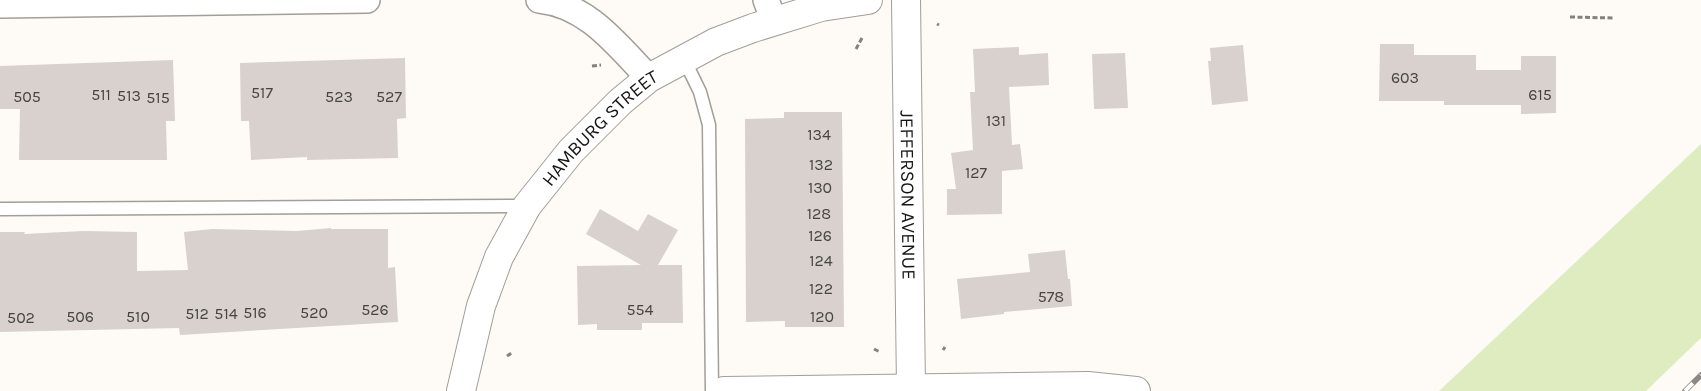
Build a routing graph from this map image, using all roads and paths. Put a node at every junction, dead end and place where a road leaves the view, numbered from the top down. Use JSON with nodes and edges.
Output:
{"nodes":[{"id":1,"x":367,"y":0,"type":"edge"},
{"id":2,"x":539,"y":0,"type":"edge"},
{"id":3,"x":868,"y":0,"type":"edge"},
{"id":4,"x":906,"y":0,"type":"edge"},
{"id":5,"x":0,"y":5,"type":"edge"},
{"id":6,"x":770,"y":10,"type":"edge"},
{"id":7,"x":1570,"y":17,"type":"dead end"},
{"id":8,"x":1613,"y":18,"type":"dead end"},
{"id":9,"x":862,"y":38,"type":"dead end"},
{"id":10,"x":856,"y":49,"type":"dead end"},
{"id":11,"x":684,"y":59,"type":"junction"},
{"id":12,"x":649,"y":78,"type":"junction"},
{"id":13,"x":527,"y":206,"type":"junction"},
{"id":14,"x":0,"y":209,"type":"edge"},
{"id":15,"x":874,"y":350,"type":"dead end"},
{"id":16,"x":513,"y":352,"type":"dead end"},
{"id":17,"x":880,"y":352,"type":"dead end"},
{"id":18,"x":507,"y":356,"type":"dead end"},
{"id":19,"x":910,"y":390,"type":"edge"},
{"id":20,"x":461,"y":391,"type":"edge"},
{"id":21,"x":712,"y":391,"type":"edge"},
{"id":22,"x":724,"y":391,"type":"edge"},
{"id":23,"x":1136,"y":391,"type":"edge"}],
"edges":[{"from":1,"to":5,"type":"street"},
{"from":2,"to":12,"type":"street"},
{"from":3,"to":6,"type":"street","name":"HAMBURG STREET"},
{"from":4,"to":19,"type":"street","name":"JEFFERSON AVENUE"},
{"from":6,"to":11,"type":"street","name":"HAMBURG STREET"},
{"from":7,"to":8,"type":"path"},
{"from":9,"to":10,"type":"path"},
{"from":11,"to":12,"type":"street","name":"HAMBURG STREET"},
{"from":11,"to":21,"type":"lane"},
{"from":12,"to":13,"type":"street","name":"HAMBURG STREET"},
{"from":13,"to":14,"type":"lane"},
{"from":13,"to":20,"type":"street","name":"HAMBURG STREET"},
{"from":15,"to":17,"type":"path"},
{"from":16,"to":18,"type":"path"},
{"from":19,"to":22,"type":"street"},
{"from":19,"to":23,"type":"street"}]}
